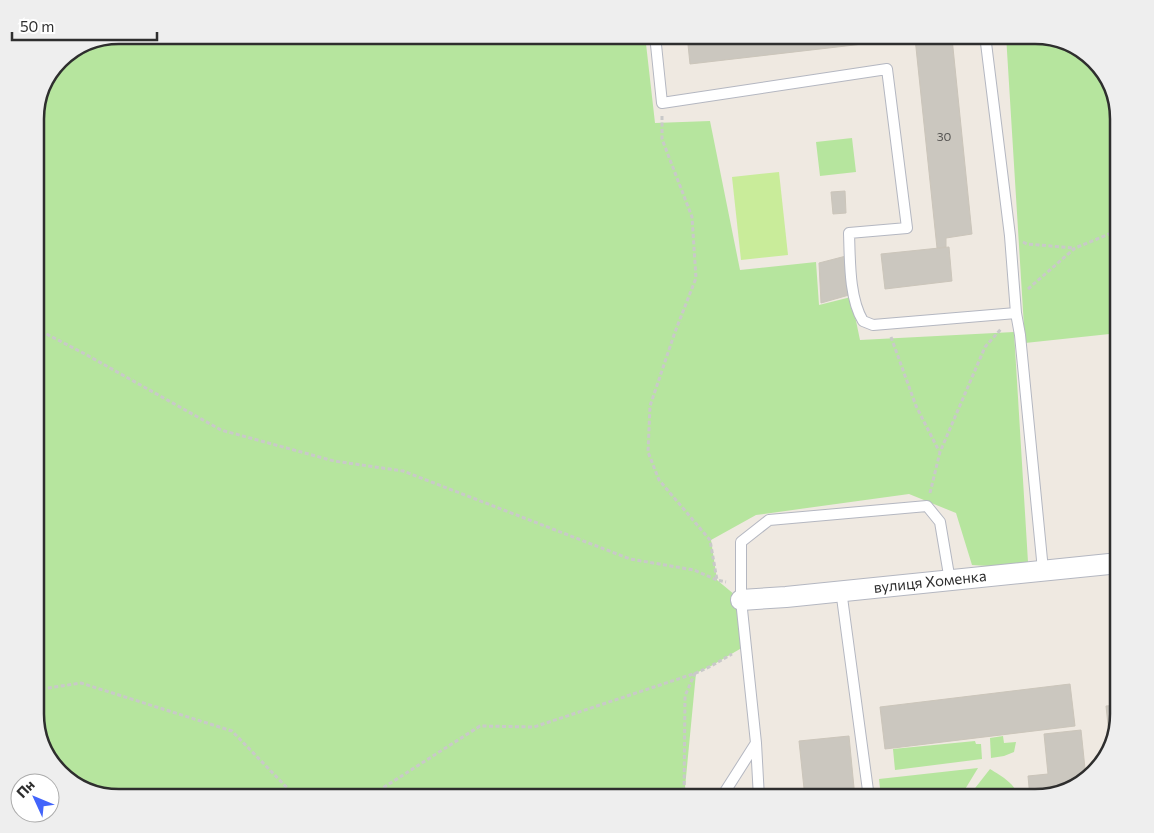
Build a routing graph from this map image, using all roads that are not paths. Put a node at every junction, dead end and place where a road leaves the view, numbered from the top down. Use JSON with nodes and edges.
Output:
{"nodes":[{"id":1,"x":656,"y":44,"type":"edge"},
{"id":2,"x":986,"y":44,"type":"edge"},
{"id":3,"x":1016,"y":313,"type":"junction"},
{"id":4,"x":1110,"y":564,"type":"edge"},
{"id":5,"x":1043,"y":570,"type":"junction"},
{"id":6,"x":950,"y":580,"type":"junction"},
{"id":7,"x":841,"y":590,"type":"junction"},
{"id":8,"x":741,"y":592,"type":"junction"},
{"id":9,"x":756,"y":742,"type":"junction"},
{"id":10,"x":727,"y":789,"type":"edge"},
{"id":11,"x":759,"y":789,"type":"edge"},
{"id":12,"x":867,"y":789,"type":"edge"}],
"edges":[{"from":1,"to":3,"type":"lane"},
{"from":2,"to":3,"type":"lane"},
{"from":3,"to":5,"type":"lane"},
{"from":4,"to":5,"type":"street","name":"вулиця Хоменка"},
{"from":5,"to":6,"type":"street","name":"вулиця Хоменка"},
{"from":6,"to":7,"type":"street","name":"вулиця Хоменка"},
{"from":6,"to":8,"type":"lane"},
{"from":7,"to":8,"type":"street","name":"вулиця Хоменка"},
{"from":7,"to":12,"type":"lane"},
{"from":8,"to":9,"type":"lane"},
{"from":9,"to":10,"type":"lane"},
{"from":9,"to":11,"type":"lane"}]}
